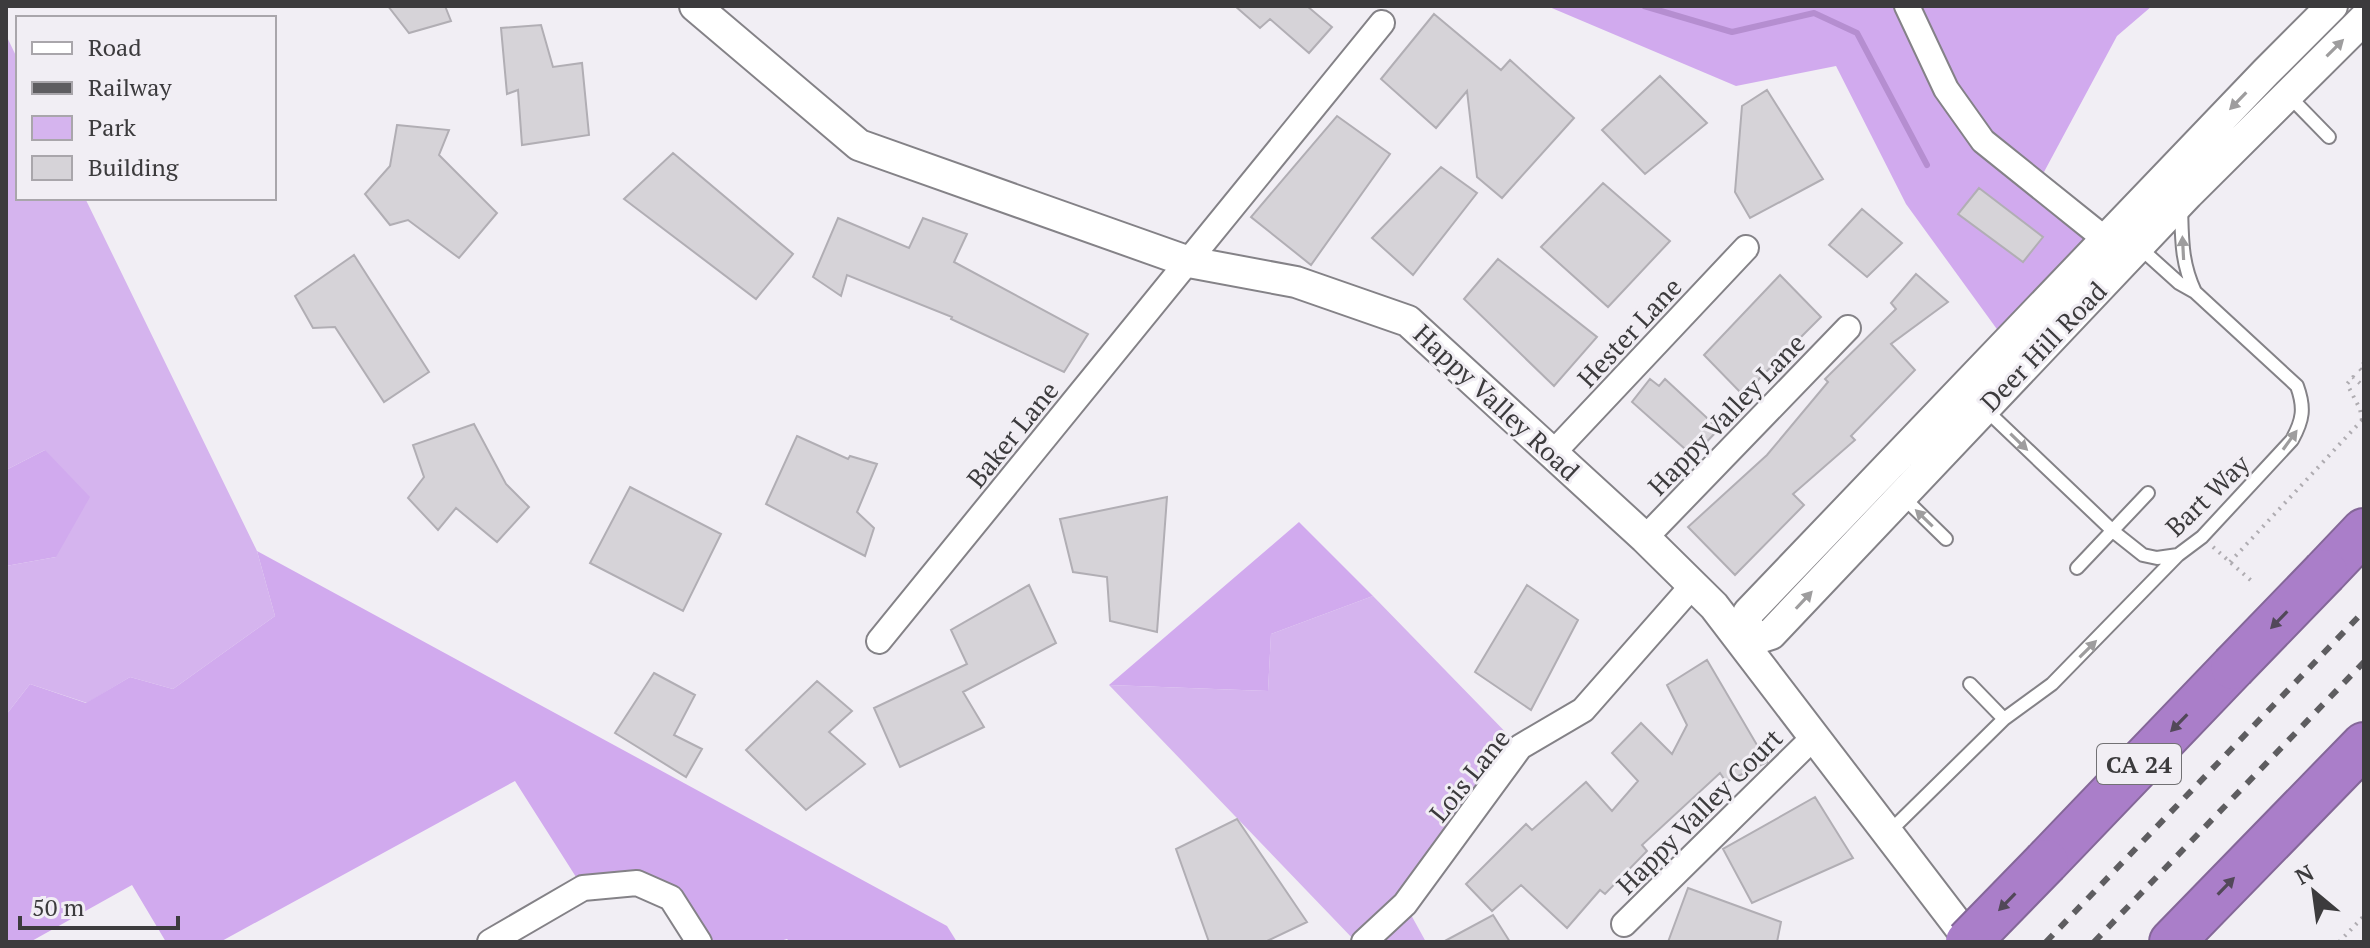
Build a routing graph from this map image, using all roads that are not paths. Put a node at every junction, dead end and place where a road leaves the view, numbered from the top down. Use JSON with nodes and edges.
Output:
{"nodes":[{"id":1,"x":695,"y":6,"type":"edge"},
{"id":2,"x":1907,"y":6,"type":"edge"},
{"id":3,"x":2332,"y":6,"type":"edge"},
{"id":4,"x":2364,"y":19,"type":"edge"},
{"id":5,"x":1382,"y":23,"type":"dead end"},
{"id":6,"x":2266,"y":72,"type":"junction"},
{"id":7,"x":2288,"y":94,"type":"junction"},
{"id":8,"x":2329,"y":137,"type":"dead end"},
{"id":9,"x":2181,"y":202,"type":"junction"},
{"id":10,"x":2105,"y":239,"type":"junction"},
{"id":11,"x":2139,"y":247,"type":"junction"},
{"id":12,"x":1746,"y":248,"type":"dead end"},
{"id":13,"x":1189,"y":262,"type":"junction"},
{"id":14,"x":2195,"y":292,"type":"junction"},
{"id":15,"x":1848,"y":328,"type":"dead end"},
{"id":16,"x":2007,"y":343,"type":"junction"},
{"id":17,"x":1973,"y":398,"type":"junction"},
{"id":18,"x":1552,"y":454,"type":"junction"},
{"id":19,"x":2148,"y":493,"type":"dead end"},
{"id":20,"x":1902,"y":496,"type":"junction"},
{"id":21,"x":2112,"y":530,"type":"junction"},
{"id":22,"x":2364,"y":531,"type":"edge"},
{"id":23,"x":1645,"y":538,"type":"junction"},
{"id":24,"x":1946,"y":539,"type":"dead end"},
{"id":25,"x":2178,"y":555,"type":"junction"},
{"id":26,"x":2077,"y":568,"type":"dead end"},
{"id":27,"x":1693,"y":585,"type":"junction"},
{"id":28,"x":1748,"y":613,"type":"junction"},
{"id":29,"x":879,"y":641,"type":"dead end"},
{"id":30,"x":1743,"y":643,"type":"junction"},
{"id":31,"x":1970,"y":684,"type":"dead end"},
{"id":32,"x":2004,"y":719,"type":"junction"},
{"id":33,"x":1813,"y":738,"type":"junction"},
{"id":34,"x":2364,"y":745,"type":"edge"},
{"id":35,"x":2364,"y":764,"type":"edge"},
{"id":36,"x":2319,"y":790,"type":"junction"},
{"id":37,"x":1887,"y":834,"type":"junction"},
{"id":38,"x":1624,"y":924,"type":"dead end"},
{"id":39,"x":490,"y":942,"type":"edge"},
{"id":40,"x":699,"y":942,"type":"edge"},
{"id":41,"x":1364,"y":942,"type":"edge"},
{"id":42,"x":1970,"y":942,"type":"edge"},
{"id":43,"x":2172,"y":942,"type":"edge"}],
"edges":[{"from":1,"to":13,"type":"street","name":"Happy Valley Road"},
{"from":2,"to":10,"type":"street"},
{"from":3,"to":6,"type":"street","name":"Deer Hill Road"},
{"from":7,"to":4,"type":"street","name":"Deer Hill Road","one_way":true},
{"from":5,"to":13,"type":"street","name":"Baker Lane"},
{"from":6,"to":7,"type":"lane"},
{"from":6,"to":10,"type":"street","name":"Deer Hill Road","one_way":true},
{"from":7,"to":8,"type":"lane"},
{"from":7,"to":9,"type":"street","name":"Deer Hill Road"},
{"from":9,"to":11,"type":"street","name":"Deer Hill Road"},
{"from":14,"to":9,"type":"lane","name":"Bart Way","one_way":true},
{"from":10,"to":11,"type":"street"},
{"from":10,"to":16,"type":"street","name":"Deer Hill Road"},
{"from":11,"to":14,"type":"lane","name":"Bart Way"},
{"from":11,"to":17,"type":"street","name":"Deer Hill Road"},
{"from":12,"to":18,"type":"street","name":"Hester Lane"},
{"from":13,"to":18,"type":"street","name":"Happy Valley Road"},
{"from":13,"to":29,"type":"street","name":"Baker Lane"},
{"from":25,"to":14,"type":"lane","name":"Bart Way","one_way":true},
{"from":15,"to":23,"type":"street","name":"Happy Valley Lane"},
{"from":16,"to":17,"type":"street","name":"Deer Hill Road"},
{"from":16,"to":28,"type":"street","name":"Deer Hill Road"},
{"from":17,"to":20,"type":"street","name":"Deer Hill Road"},
{"from":17,"to":21,"type":"lane","name":"Bart Way","one_way":true},
{"from":17,"to":28,"type":"street","name":"Deer Hill Road"},
{"from":18,"to":23,"type":"street","name":"Happy Valley Road"},
{"from":19,"to":21,"type":"lane"},
{"from":24,"to":20,"type":"lane","one_way":true},
{"from":30,"to":20,"type":"street","name":"Deer Hill Road","one_way":true},
{"from":21,"to":25,"type":"lane","name":"Bart Way"},
{"from":21,"to":26,"type":"lane"},
{"from":22,"to":42,"type":"highway","number":"CA 24","one_way":true,"bridge":true},
{"from":23,"to":27,"type":"street","name":"Happy Valley Road"},
{"from":32,"to":25,"type":"lane","one_way":true},
{"from":27,"to":30,"type":"street","name":"Happy Valley Road"},
{"from":27,"to":41,"type":"street","name":"Lois Lane"},
{"from":28,"to":30,"type":"street"},
{"from":30,"to":33,"type":"street","name":"Happy Valley Road"},
{"from":31,"to":32,"type":"lane"},
{"from":32,"to":37,"type":"lane"},
{"from":33,"to":37,"type":"street","name":"Happy Valley Road"},
{"from":33,"to":38,"type":"street","name":"Happy Valley Court"},
{"from":34,"to":36,"type":"highway"},
{"from":35,"to":36,"type":"highway"},
{"from":43,"to":36,"type":"highway","one_way":true},
{"from":37,"to":42,"type":"street","name":"Happy Valley Road"},
{"from":39,"to":40,"type":"street"}]}
